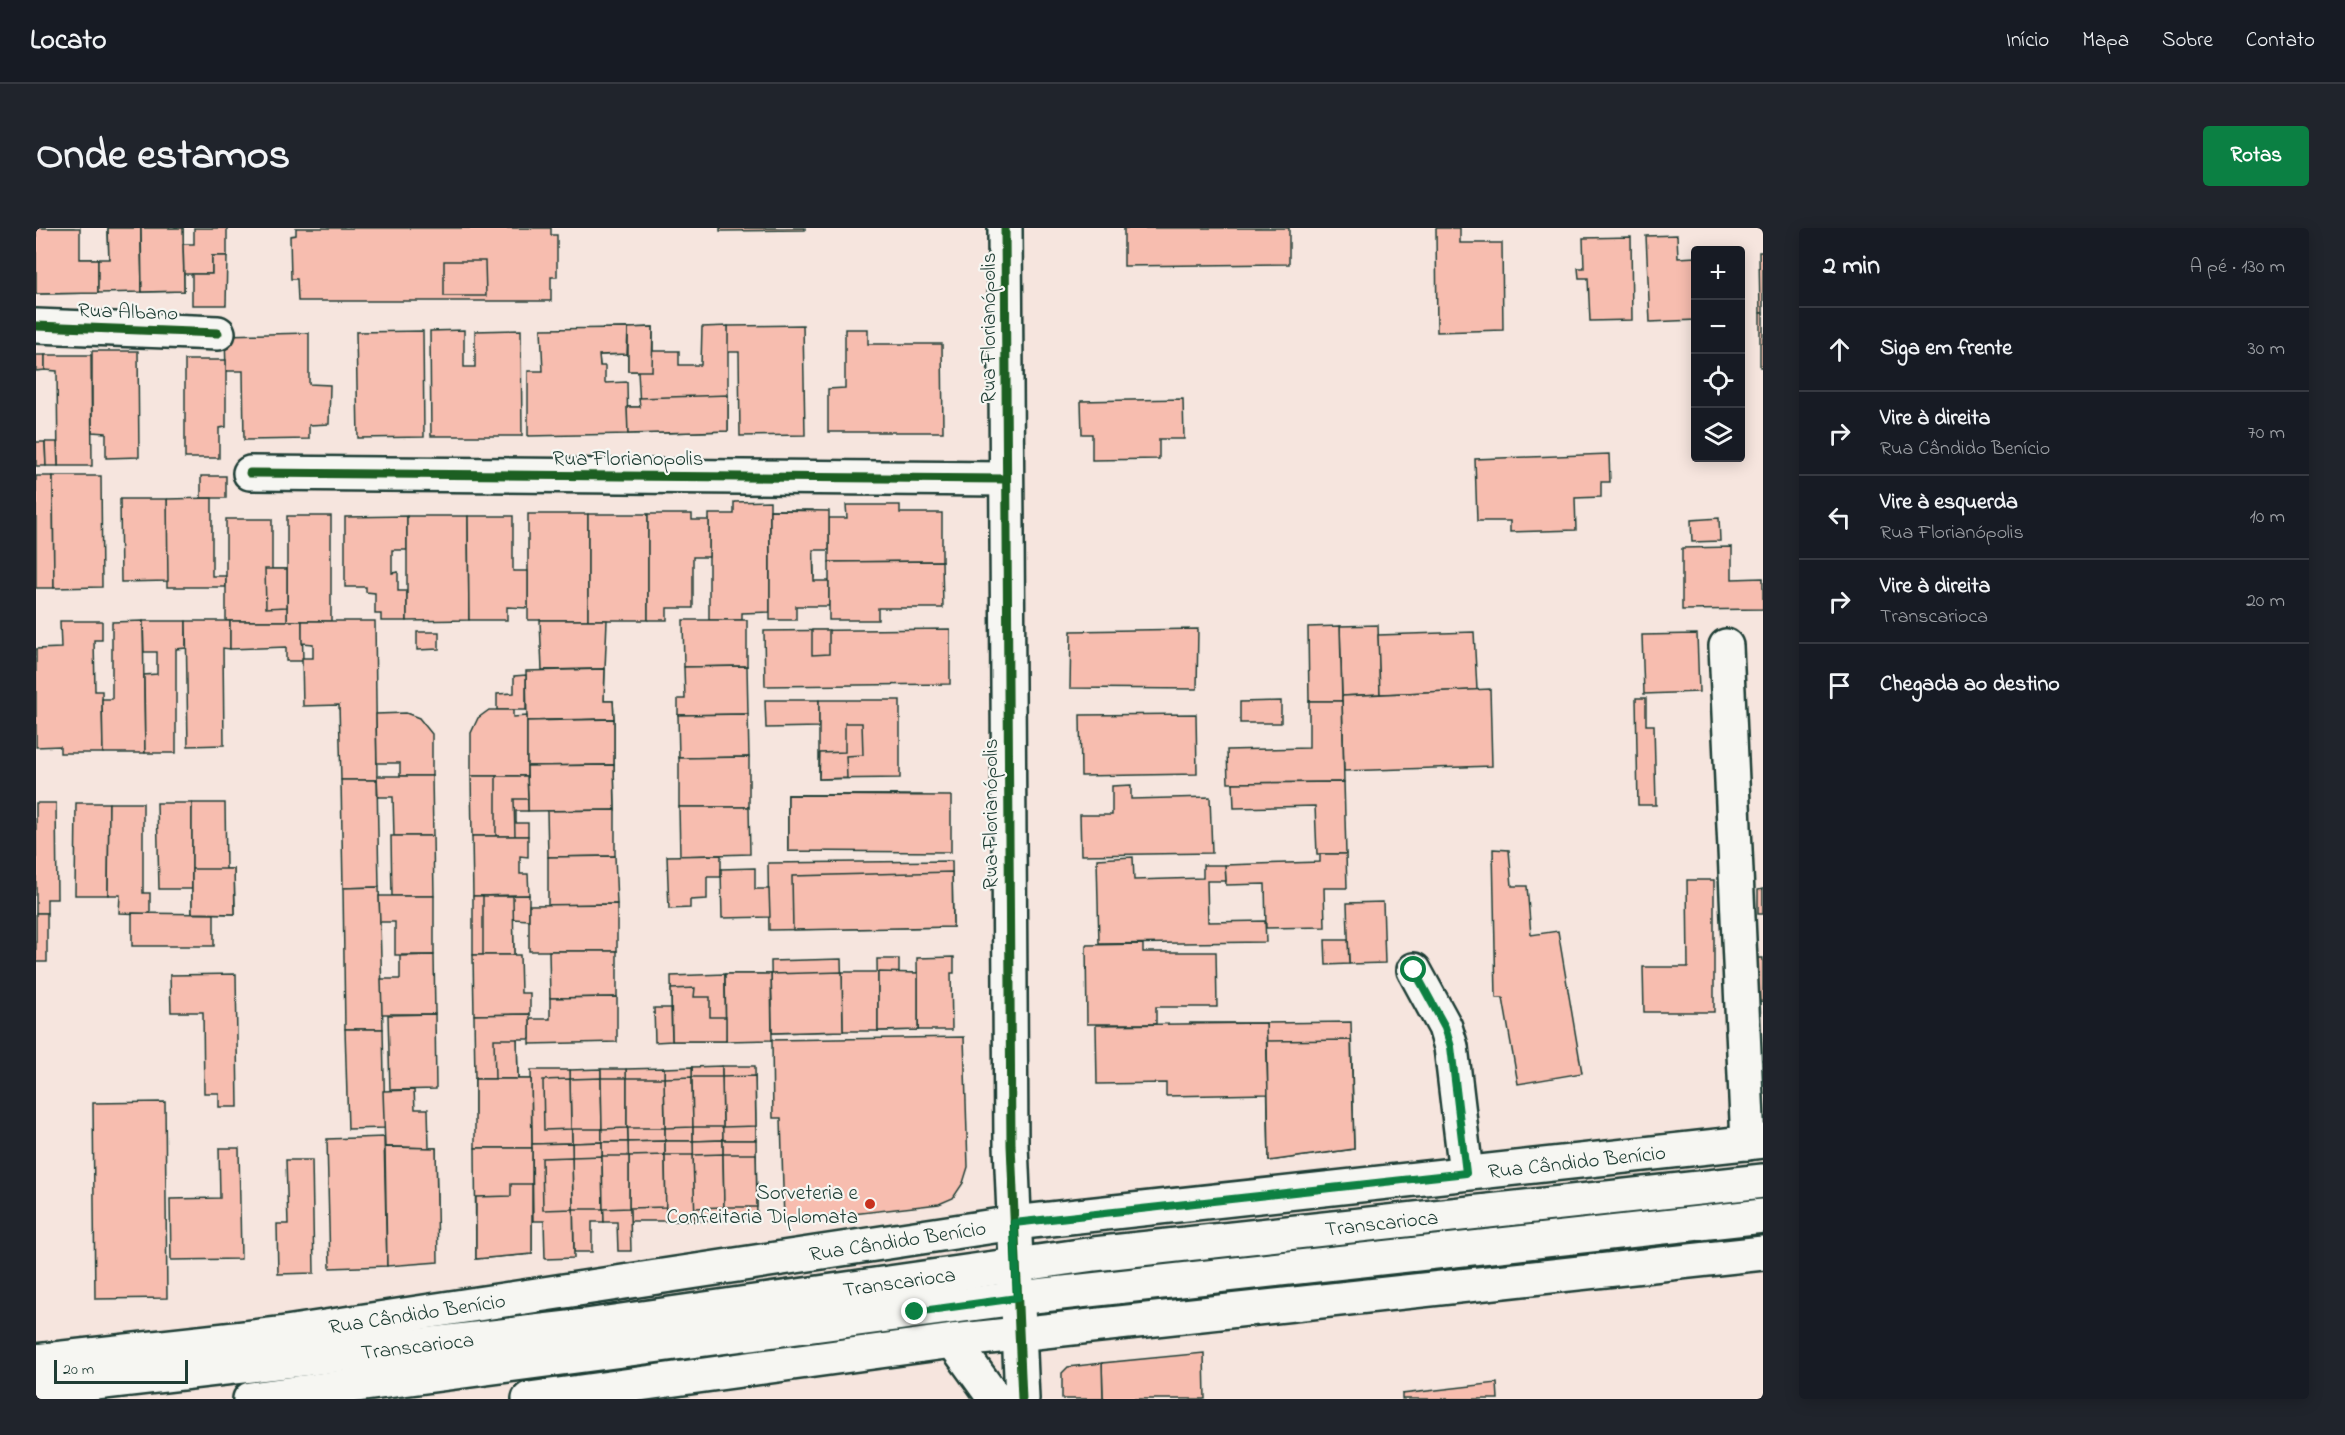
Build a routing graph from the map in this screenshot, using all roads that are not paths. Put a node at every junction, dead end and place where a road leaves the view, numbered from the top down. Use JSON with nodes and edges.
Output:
{"nodes":[{"id":1,"x":1005,"y":228,"type":"edge"},
{"id":2,"x":36,"y":326,"type":"edge"},
{"id":3,"x":218,"y":333,"type":"dead end"},
{"id":4,"x":250,"y":473,"type":"dead end"},
{"id":5,"x":1006,"y":479,"type":"junction"},
{"id":6,"x":1725,"y":646,"type":"dead end"},
{"id":7,"x":1414,"y":970,"type":"dead end"},
{"id":8,"x":1755,"y":1142,"type":"edge"},
{"id":9,"x":1466,"y":1173,"type":"junction"},
{"id":10,"x":1763,"y":1181,"type":"edge"},
{"id":11,"x":1763,"y":1216,"type":"edge"},
{"id":12,"x":1014,"y":1223,"type":"junction"},
{"id":13,"x":1763,"y":1253,"type":"edge"},
{"id":14,"x":1016,"y":1264,"type":"junction"},
{"id":15,"x":1017,"y":1298,"type":"junction"},
{"id":16,"x":1019,"y":1334,"type":"junction"},
{"id":17,"x":953,"y":1341,"type":"junction"},
{"id":18,"x":36,"y":1360,"type":"edge"},
{"id":19,"x":36,"y":1390,"type":"edge"},
{"id":20,"x":250,"y":1399,"type":"edge"},
{"id":21,"x":529,"y":1399,"type":"edge"},
{"id":22,"x":995,"y":1399,"type":"edge"},
{"id":23,"x":1022,"y":1399,"type":"edge"}],
"edges":[{"from":1,"to":5,"type":"main road","name":"Rua Florianópolis"},
{"from":2,"to":3,"type":"main road","name":"Rua Albano"},
{"from":4,"to":5,"type":"main road","name":"Rua Florianopolis"},
{"from":5,"to":12,"type":"main road","name":"Rua Florianópolis"},
{"from":6,"to":8,"type":"main road"},
{"from":7,"to":9,"type":"main road"},
{"from":8,"to":9,"type":"main road","name":"Rua Cândido Benício"},
{"from":9,"to":12,"type":"main road","name":"Rua Cândido Benício"},
{"from":10,"to":14,"type":"main road","name":"Transcarioca"},
{"from":11,"to":15,"type":"main road","name":"Transcarioca"},
{"from":12,"to":14,"type":"main road","name":"Rua Florianópolis"},
{"from":12,"to":18,"type":"main road","name":"Rua Cândido Benício"},
{"from":13,"to":16,"type":"main road"},
{"from":14,"to":15,"type":"main road","name":"Rua Florianópolis"},
{"from":14,"to":19,"type":"main road","name":"Transcarioca"},
{"from":15,"to":16,"type":"main road","name":"Rua Florianópolis"},
{"from":15,"to":20,"type":"main road","name":"Transcarioca"},
{"from":16,"to":17,"type":"main road"},
{"from":16,"to":23,"type":"main road","name":"Rua Florianópolis"},
{"from":17,"to":21,"type":"main road"},
{"from":17,"to":22,"type":"main road"}]}
